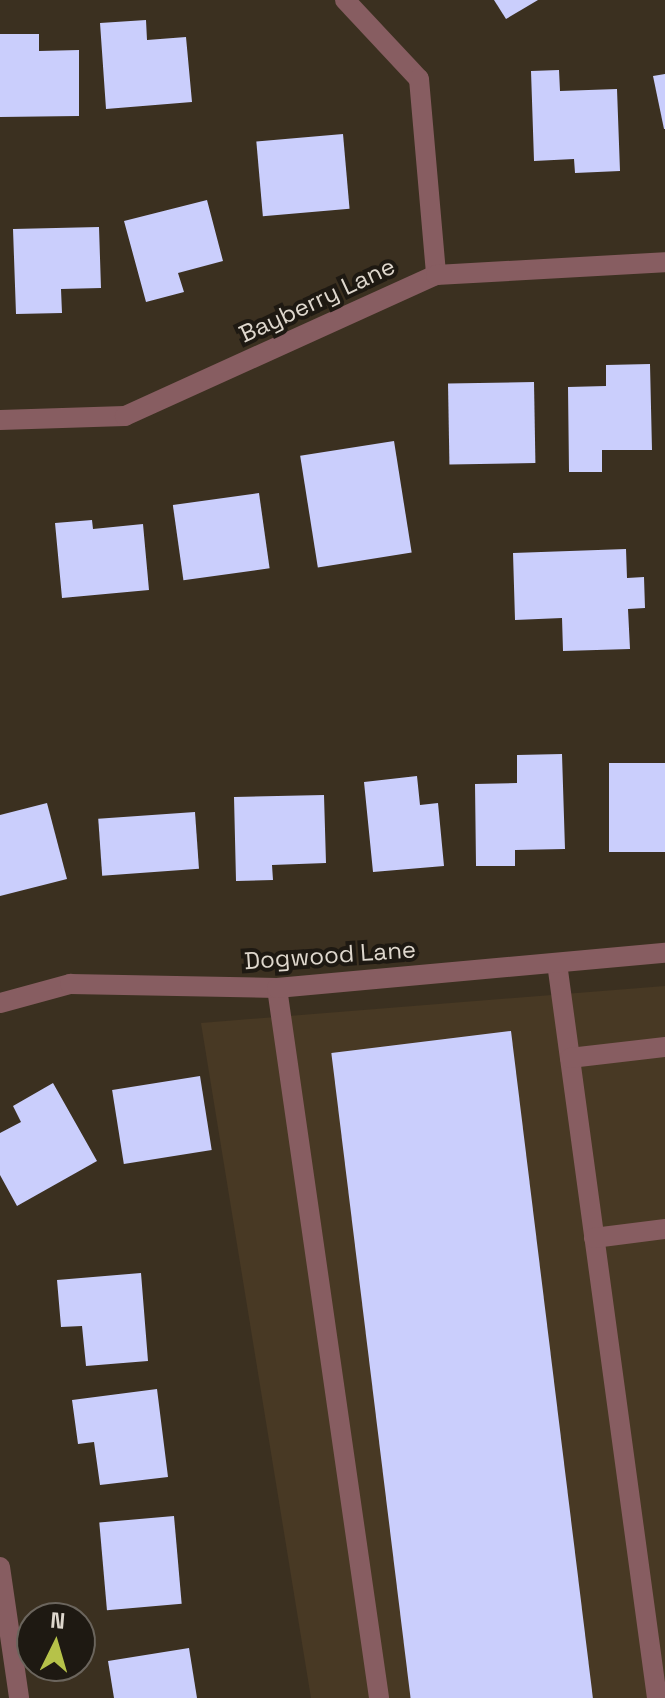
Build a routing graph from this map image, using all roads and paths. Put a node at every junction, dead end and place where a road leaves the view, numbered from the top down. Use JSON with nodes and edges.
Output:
{"nodes":[{"id":1,"x":345,"y":0,"type":"edge"},
{"id":2,"x":665,"y":262,"type":"edge"},
{"id":3,"x":436,"y":275,"type":"junction"},
{"id":4,"x":0,"y":420,"type":"edge"},
{"id":5,"x":665,"y":953,"type":"edge"},
{"id":6,"x":557,"y":963,"type":"junction"},
{"id":7,"x":277,"y":988,"type":"junction"},
{"id":8,"x":0,"y":1003,"type":"edge"},
{"id":9,"x":665,"y":1047,"type":"edge"},
{"id":10,"x":570,"y":1058,"type":"junction"},
{"id":11,"x":665,"y":1229,"type":"edge"},
{"id":12,"x":594,"y":1238,"type":"junction"},
{"id":13,"x":1,"y":1576,"type":"edge"},
{"id":14,"x":19,"y":1698,"type":"edge"},
{"id":15,"x":379,"y":1698,"type":"edge"},
{"id":16,"x":657,"y":1698,"type":"edge"}],
"edges":[{"from":1,"to":3,"type":"street"},
{"from":2,"to":3,"type":"street","name":"Bayberry Lane"},
{"from":3,"to":4,"type":"street","name":"Bayberry Lane"},
{"from":5,"to":6,"type":"street","name":"Dogwood Lane"},
{"from":6,"to":7,"type":"street","name":"Dogwood Lane"},
{"from":6,"to":10,"type":"street"},
{"from":7,"to":8,"type":"street","name":"Dogwood Lane"},
{"from":7,"to":15,"type":"street"},
{"from":9,"to":10,"type":"street"},
{"from":10,"to":12,"type":"street"},
{"from":11,"to":12,"type":"street"},
{"from":12,"to":16,"type":"street"},
{"from":13,"to":14,"type":"street"}]}
